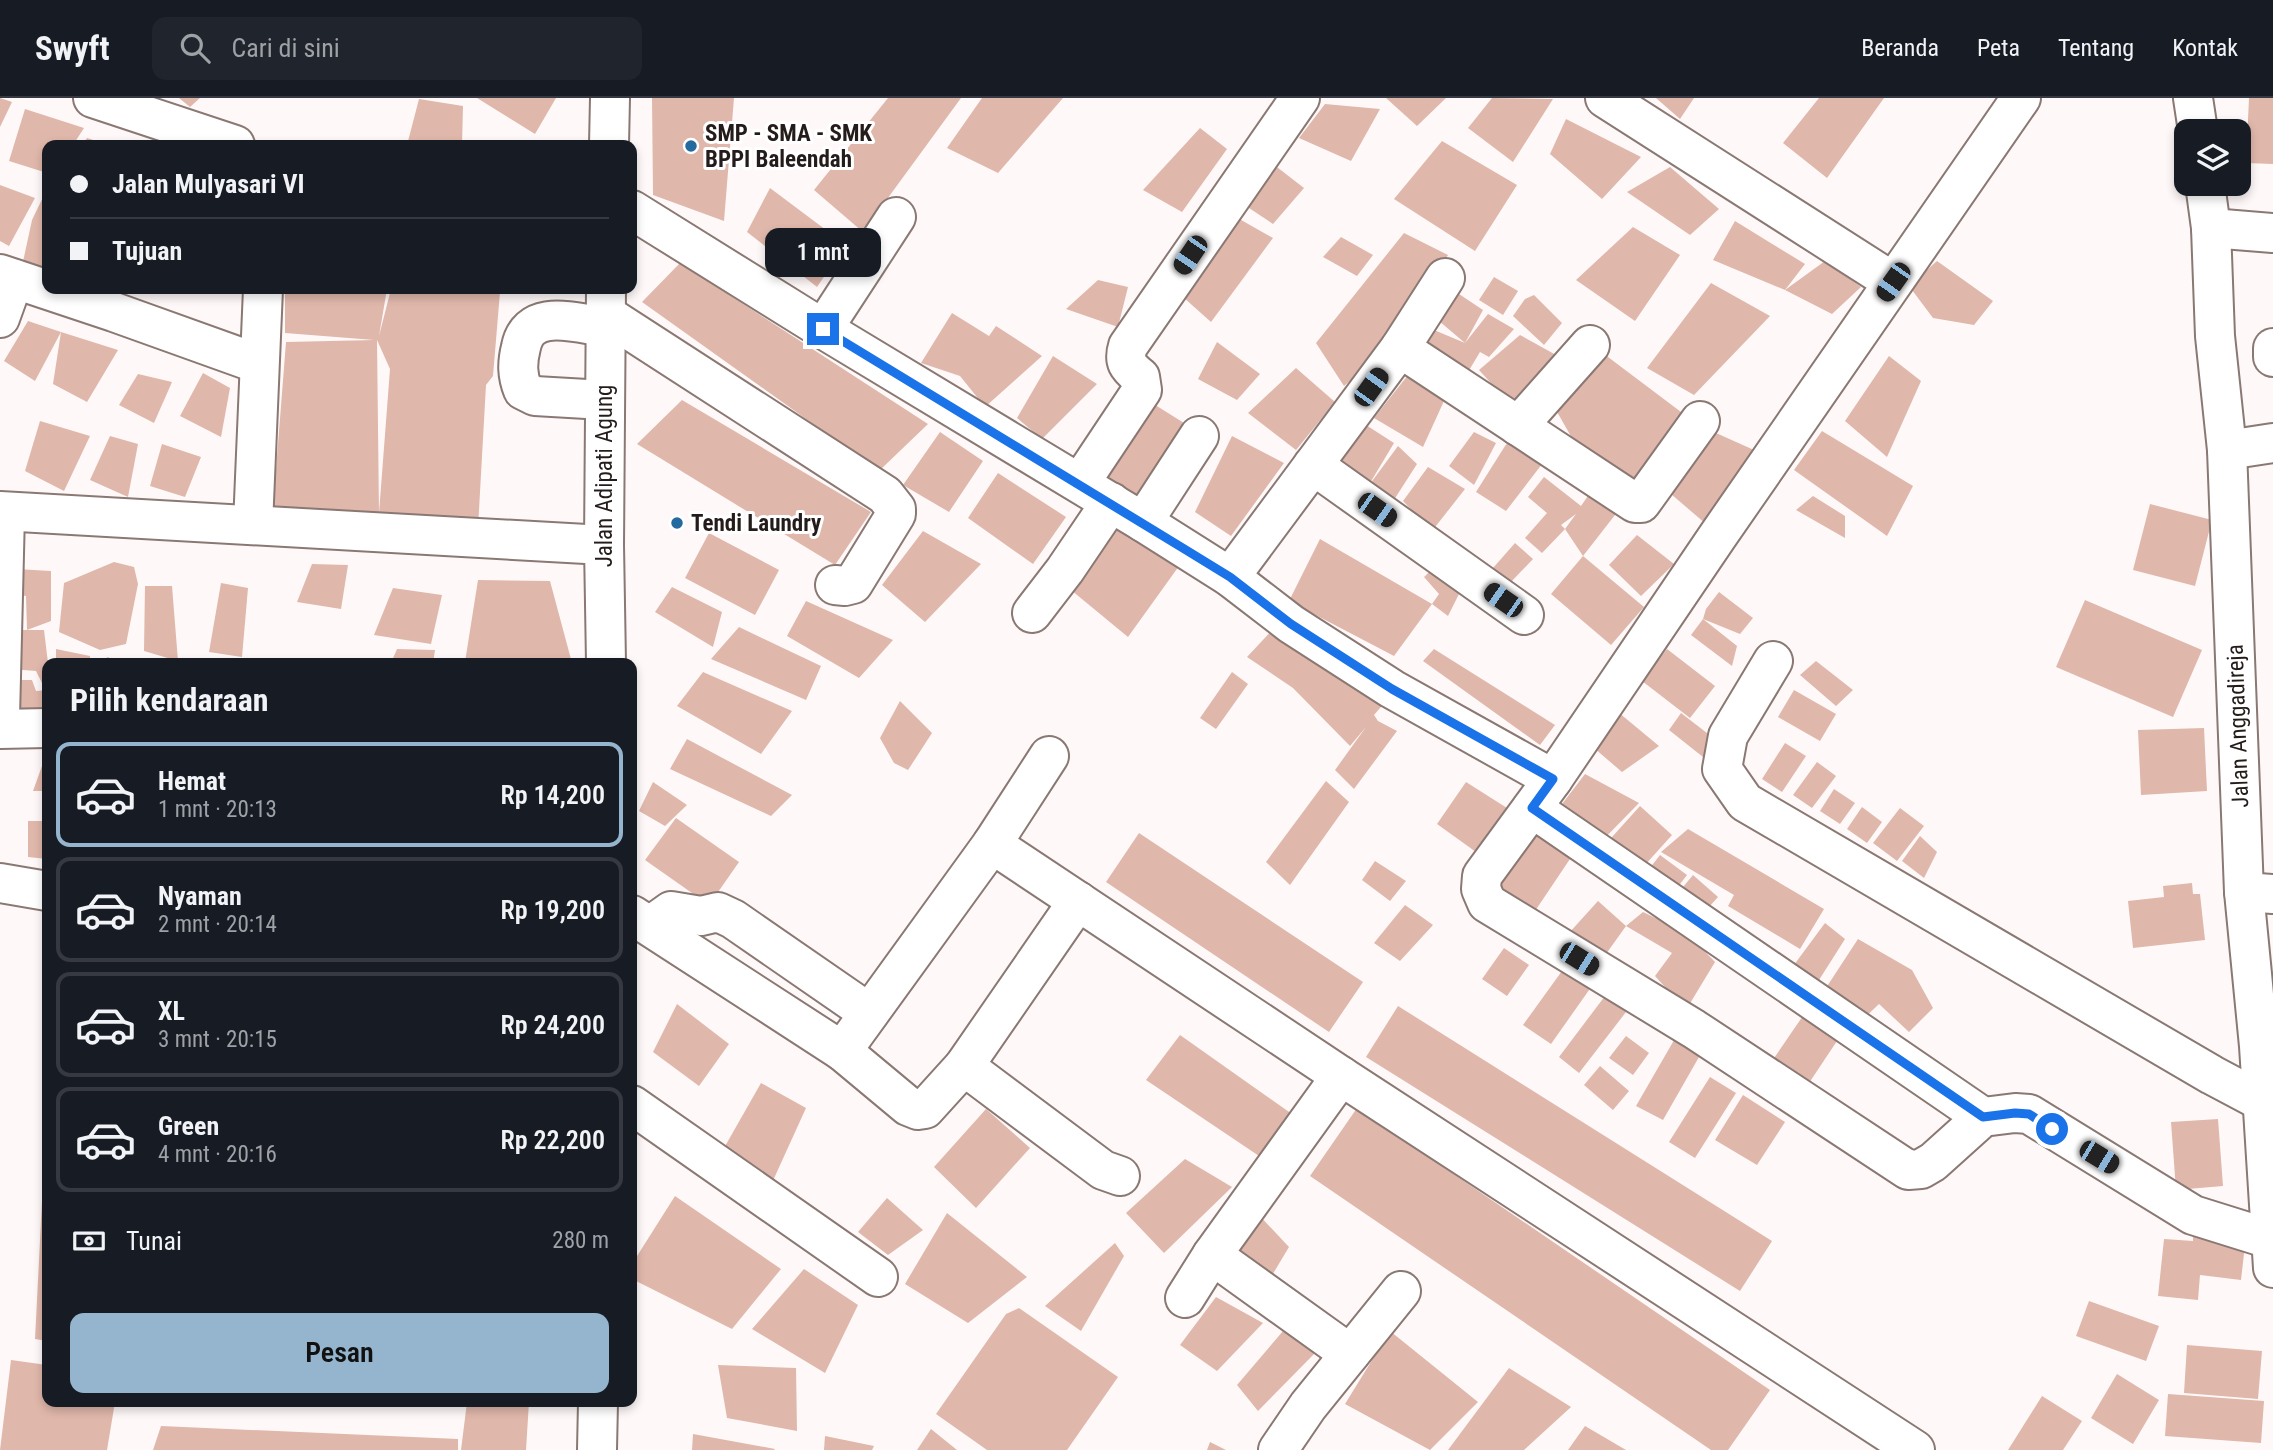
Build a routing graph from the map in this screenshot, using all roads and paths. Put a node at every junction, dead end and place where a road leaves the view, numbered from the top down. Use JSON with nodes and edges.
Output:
{"nodes":[{"id":1,"x":93,"y":98,"type":"edge"},
{"id":2,"x":610,"y":98,"type":"edge"},
{"id":3,"x":1300,"y":98,"type":"edge"},
{"id":4,"x":1605,"y":98,"type":"edge"},
{"id":5,"x":2021,"y":98,"type":"edge"},
{"id":6,"x":2193,"y":98,"type":"edge"},
{"id":7,"x":2196,"y":119,"type":"edge"},
{"id":8,"x":181,"y":136,"type":"edge"},
{"id":9,"x":205,"y":140,"type":"edge"},
{"id":10,"x":609,"y":140,"type":"edge"},
{"id":11,"x":2207,"y":196,"type":"edge"},
{"id":12,"x":637,"y":213,"type":"edge"},
{"id":13,"x":895,"y":217,"type":"dead end"},
{"id":14,"x":2211,"y":228,"type":"junction"},
{"id":15,"x":2273,"y":233,"type":"edge"},
{"id":16,"x":7,"y":277,"type":"edge"},
{"id":17,"x":1445,"y":278,"type":"dead end"},
{"id":18,"x":1893,"y":282,"type":"junction"},
{"id":19,"x":42,"y":288,"type":"edge"},
{"id":20,"x":59,"y":294,"type":"edge"},
{"id":21,"x":263,"y":294,"type":"edge"},
{"id":22,"x":605,"y":310,"type":"edge"},
{"id":23,"x":0,"y":317,"type":"edge"},
{"id":24,"x":823,"y":329,"type":"junction"},
{"id":25,"x":1590,"y":345,"type":"dead end"},
{"id":26,"x":1400,"y":348,"type":"junction"},
{"id":27,"x":2273,"y":348,"type":"edge"},
{"id":28,"x":2273,"y":357,"type":"edge"},
{"id":29,"x":259,"y":364,"type":"junction"},
{"id":30,"x":604,"y":400,"type":"junction"},
{"id":31,"x":1700,"y":421,"type":"dead end"},
{"id":32,"x":1518,"y":426,"type":"junction"},
{"id":33,"x":1199,"y":436,"type":"dead end"},
{"id":34,"x":2273,"y":443,"type":"edge"},
{"id":35,"x":2227,"y":450,"type":"junction"},
{"id":36,"x":1313,"y":465,"type":"junction"},
{"id":37,"x":1095,"y":493,"type":"junction"},
{"id":38,"x":3,"y":512,"type":"edge"},
{"id":39,"x":1143,"y":522,"type":"junction"},
{"id":40,"x":253,"y":525,"type":"junction"},
{"id":41,"x":604,"y":545,"type":"junction"},
{"id":42,"x":1230,"y":577,"type":"junction"},
{"id":43,"x":840,"y":585,"type":"dead end"},
{"id":44,"x":1032,"y":613,"type":"dead end"},
{"id":45,"x":1524,"y":615,"type":"dead end"},
{"id":46,"x":606,"y":658,"type":"edge"},
{"id":47,"x":1773,"y":661,"type":"dead end"},
{"id":48,"x":0,"y":717,"type":"edge"},
{"id":49,"x":42,"y":728,"type":"edge"},
{"id":50,"x":0,"y":729,"type":"edge"},
{"id":51,"x":1049,"y":756,"type":"dead end"},
{"id":52,"x":1543,"y":794,"type":"junction"},
{"id":53,"x":992,"y":844,"type":"junction"},
{"id":54,"x":0,"y":883,"type":"edge"},
{"id":55,"x":42,"y":890,"type":"edge"},
{"id":56,"x":2258,"y":893,"type":"edge"},
{"id":57,"x":1078,"y":901,"type":"junction"},
{"id":58,"x":641,"y":921,"type":"edge"},
{"id":59,"x":869,"y":1013,"type":"junction"},
{"id":60,"x":2266,"y":1045,"type":"edge"},
{"id":61,"x":842,"y":1051,"type":"junction"},
{"id":62,"x":964,"y":1066,"type":"junction"},
{"id":63,"x":1341,"y":1076,"type":"junction"},
{"id":64,"x":2261,"y":1101,"type":"junction"},
{"id":65,"x":637,"y":1108,"type":"edge"},
{"id":66,"x":1993,"y":1116,"type":"junction"},
{"id":67,"x":1120,"y":1176,"type":"dead end"},
{"id":68,"x":2272,"y":1250,"type":"edge"},
{"id":69,"x":1212,"y":1255,"type":"junction"},
{"id":70,"x":878,"y":1277,"type":"dead end"},
{"id":71,"x":1401,"y":1291,"type":"dead end"},
{"id":72,"x":1185,"y":1298,"type":"dead end"},
{"id":73,"x":1350,"y":1354,"type":"junction"},
{"id":74,"x":598,"y":1407,"type":"edge"},
{"id":75,"x":597,"y":1450,"type":"edge"},
{"id":76,"x":1278,"y":1450,"type":"edge"},
{"id":77,"x":1916,"y":1450,"type":"edge"}],
"edges":[{"from":1,"to":8,"type":"street"},
{"from":2,"to":10,"type":"street"},
{"from":3,"to":37,"type":"street"},
{"from":4,"to":18,"type":"street"},
{"from":5,"to":18,"type":"street"},
{"from":6,"to":7,"type":"street"},
{"from":8,"to":9,"type":"street"},
{"from":11,"to":14,"type":"street","name":"Jalan Anggadireja"},
{"from":12,"to":24,"type":"street"},
{"from":13,"to":24,"type":"street"},
{"from":14,"to":15,"type":"street"},
{"from":14,"to":35,"type":"street","name":"Jalan Anggadireja"},
{"from":16,"to":19,"type":"street"},
{"from":16,"to":23,"type":"street"},
{"from":17,"to":26,"type":"street"},
{"from":18,"to":52,"type":"street"},
{"from":20,"to":29,"type":"street"},
{"from":21,"to":29,"type":"street"},
{"from":22,"to":30,"type":"street","name":"Jalan Adipati Agung"},
{"from":22,"to":30,"type":"street"},
{"from":22,"to":43,"type":"street"},
{"from":24,"to":37,"type":"street"},
{"from":25,"to":32,"type":"street"},
{"from":26,"to":32,"type":"street"},
{"from":26,"to":36,"type":"street"},
{"from":27,"to":28,"type":"street"},
{"from":29,"to":40,"type":"street"},
{"from":30,"to":41,"type":"street","name":"Jalan Adipati Agung"},
{"from":31,"to":32,"type":"street"},
{"from":33,"to":39,"type":"street"},
{"from":34,"to":35,"type":"street"},
{"from":35,"to":56,"type":"street","name":"Jalan Anggadireja"},
{"from":36,"to":42,"type":"street"},
{"from":36,"to":45,"type":"street"},
{"from":37,"to":39,"type":"street"},
{"from":37,"to":44,"type":"street"},
{"from":38,"to":40,"type":"street"},
{"from":38,"to":48,"type":"street"},
{"from":39,"to":42,"type":"street"},
{"from":40,"to":41,"type":"street"},
{"from":41,"to":46,"type":"street","name":"Jalan Adipati Agung"},
{"from":42,"to":52,"type":"street"},
{"from":47,"to":64,"type":"street"},
{"from":49,"to":50,"type":"street"},
{"from":51,"to":53,"type":"street"},
{"from":52,"to":66,"type":"street"},
{"from":52,"to":66,"type":"street"},
{"from":53,"to":57,"type":"street"},
{"from":53,"to":59,"type":"street"},
{"from":54,"to":55,"type":"street"},
{"from":56,"to":60,"type":"street","name":"Jalan Anggadireja"},
{"from":57,"to":62,"type":"street"},
{"from":57,"to":63,"type":"street"},
{"from":58,"to":59,"type":"street"},
{"from":58,"to":61,"type":"street"},
{"from":59,"to":61,"type":"street"},
{"from":60,"to":64,"type":"street","name":"Jalan Anggadireja"},
{"from":61,"to":62,"type":"street"},
{"from":62,"to":67,"type":"street"},
{"from":63,"to":69,"type":"street"},
{"from":63,"to":77,"type":"street"},
{"from":64,"to":68,"type":"street","name":"Jalan Anggadireja"},
{"from":65,"to":70,"type":"street"},
{"from":66,"to":68,"type":"street"},
{"from":69,"to":72,"type":"street"},
{"from":69,"to":73,"type":"street"},
{"from":71,"to":73,"type":"street"},
{"from":73,"to":76,"type":"street"},
{"from":74,"to":75,"type":"street"}]}
